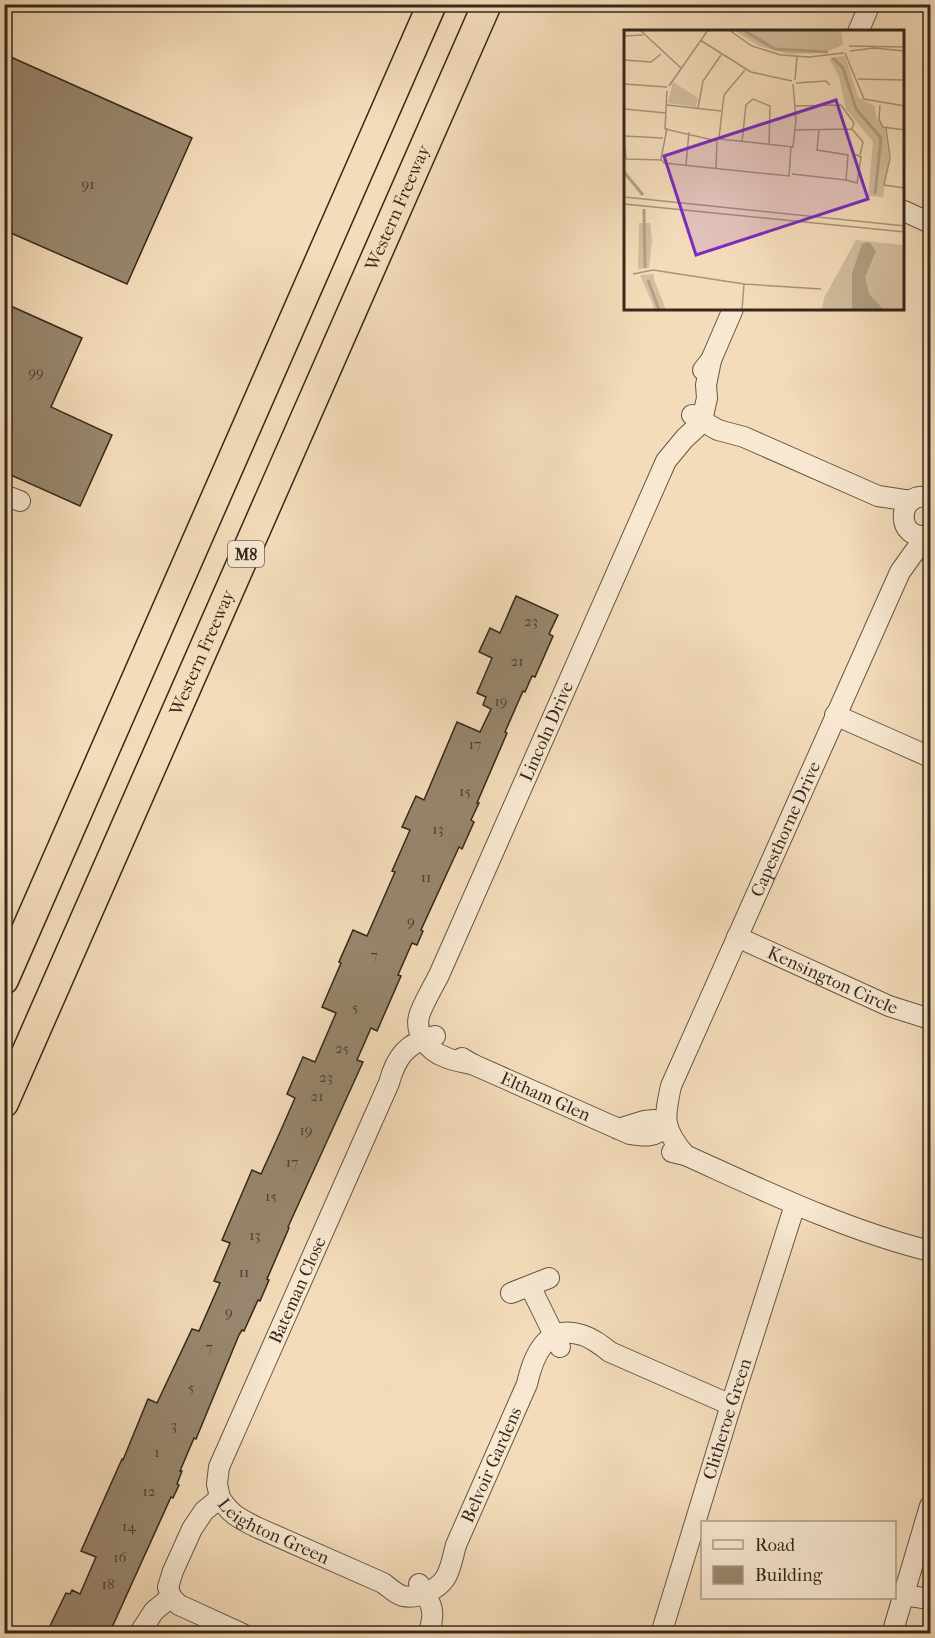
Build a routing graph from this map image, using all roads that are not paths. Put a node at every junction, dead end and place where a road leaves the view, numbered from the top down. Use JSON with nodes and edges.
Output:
{"nodes":[{"id":1,"x":432,"y":4,"type":"edge"},
{"id":2,"x":488,"y":4,"type":"edge"},
{"id":3,"x":869,"y":6,"type":"edge"},
{"id":4,"x":859,"y":30,"type":"edge"},
{"id":5,"x":905,"y":212,"type":"edge"},
{"id":6,"x":930,"y":223,"type":"edge"},
{"id":7,"x":733,"y":310,"type":"edge"},
{"id":8,"x":698,"y":417,"type":"junction"},
{"id":9,"x":923,"y":495,"type":"edge"},
{"id":10,"x":878,"y":496,"type":"junction"},
{"id":11,"x":917,"y":531,"type":"edge"},
{"id":12,"x":835,"y":715,"type":"junction"},
{"id":13,"x":930,"y":757,"type":"edge"},
{"id":14,"x":737,"y":937,"type":"junction"},
{"id":15,"x":4,"y":980,"type":"edge"},
{"id":16,"x":930,"y":1019,"type":"edge"},
{"id":17,"x":428,"y":1041,"type":"junction"},
{"id":18,"x":4,"y":1103,"type":"edge"},
{"id":19,"x":659,"y":1127,"type":"junction"},
{"id":20,"x":795,"y":1205,"type":"junction"},
{"id":21,"x":930,"y":1251,"type":"edge"},
{"id":22,"x":549,"y":1278,"type":"dead end"},
{"id":23,"x":530,"y":1286,"type":"junction"},
{"id":24,"x":511,"y":1293,"type":"dead end"},
{"id":25,"x":557,"y":1342,"type":"junction"},
{"id":26,"x":731,"y":1405,"type":"junction"},
{"id":27,"x":220,"y":1498,"type":"junction"},
{"id":28,"x":930,"y":1506,"type":"edge"},
{"id":29,"x":422,"y":1591,"type":"junction"},
{"id":30,"x":903,"y":1595,"type":"junction"},
{"id":31,"x":171,"y":1597,"type":"junction"},
{"id":32,"x":930,"y":1599,"type":"edge"},
{"id":33,"x":139,"y":1634,"type":"edge"},
{"id":34,"x":243,"y":1634,"type":"edge"},
{"id":35,"x":423,"y":1634,"type":"edge"},
{"id":36,"x":428,"y":1634,"type":"edge"},
{"id":37,"x":661,"y":1634,"type":"edge"},
{"id":38,"x":892,"y":1634,"type":"edge"}],
"edges":[{"from":1,"to":15,"type":"highway"},
{"from":2,"to":18,"type":"highway","name":"Western Freeway","number":"M8"},
{"from":3,"to":4,"type":"street"},
{"from":5,"to":6,"type":"street"},
{"from":7,"to":8,"type":"street"},
{"from":8,"to":10,"type":"street"},
{"from":8,"to":17,"type":"street","name":"Lincoln Drive"},
{"from":9,"to":10,"type":"street"},
{"from":9,"to":11,"type":"street","name":"Capesthorne Drive"},
{"from":10,"to":11,"type":"street"},
{"from":11,"to":12,"type":"street","name":"Capesthorne Drive"},
{"from":12,"to":13,"type":"street"},
{"from":12,"to":14,"type":"street","name":"Capesthorne Drive"},
{"from":14,"to":16,"type":"street","name":"Kensington Circle"},
{"from":14,"to":19,"type":"street","name":"Capesthorne Drive"},
{"from":17,"to":19,"type":"street","name":"Eltham Glen"},
{"from":17,"to":27,"type":"street","name":"Bateman Close"},
{"from":19,"to":20,"type":"street"},
{"from":20,"to":21,"type":"street"},
{"from":20,"to":26,"type":"street","name":"Clitheroe Green"},
{"from":22,"to":23,"type":"street"},
{"from":23,"to":24,"type":"street"},
{"from":23,"to":25,"type":"street"},
{"from":25,"to":26,"type":"street"},
{"from":25,"to":29,"type":"street","name":"Belvoir Gardens"},
{"from":26,"to":37,"type":"street","name":"Clitheroe Green"},
{"from":27,"to":29,"type":"street","name":"Leighton Green"},
{"from":27,"to":31,"type":"street","name":"Leighton Green"},
{"from":28,"to":30,"type":"street"},
{"from":29,"to":35,"type":"street"},
{"from":29,"to":36,"type":"street"},
{"from":30,"to":32,"type":"street"},
{"from":30,"to":38,"type":"street"},
{"from":31,"to":33,"type":"street"},
{"from":31,"to":34,"type":"street"}]}
